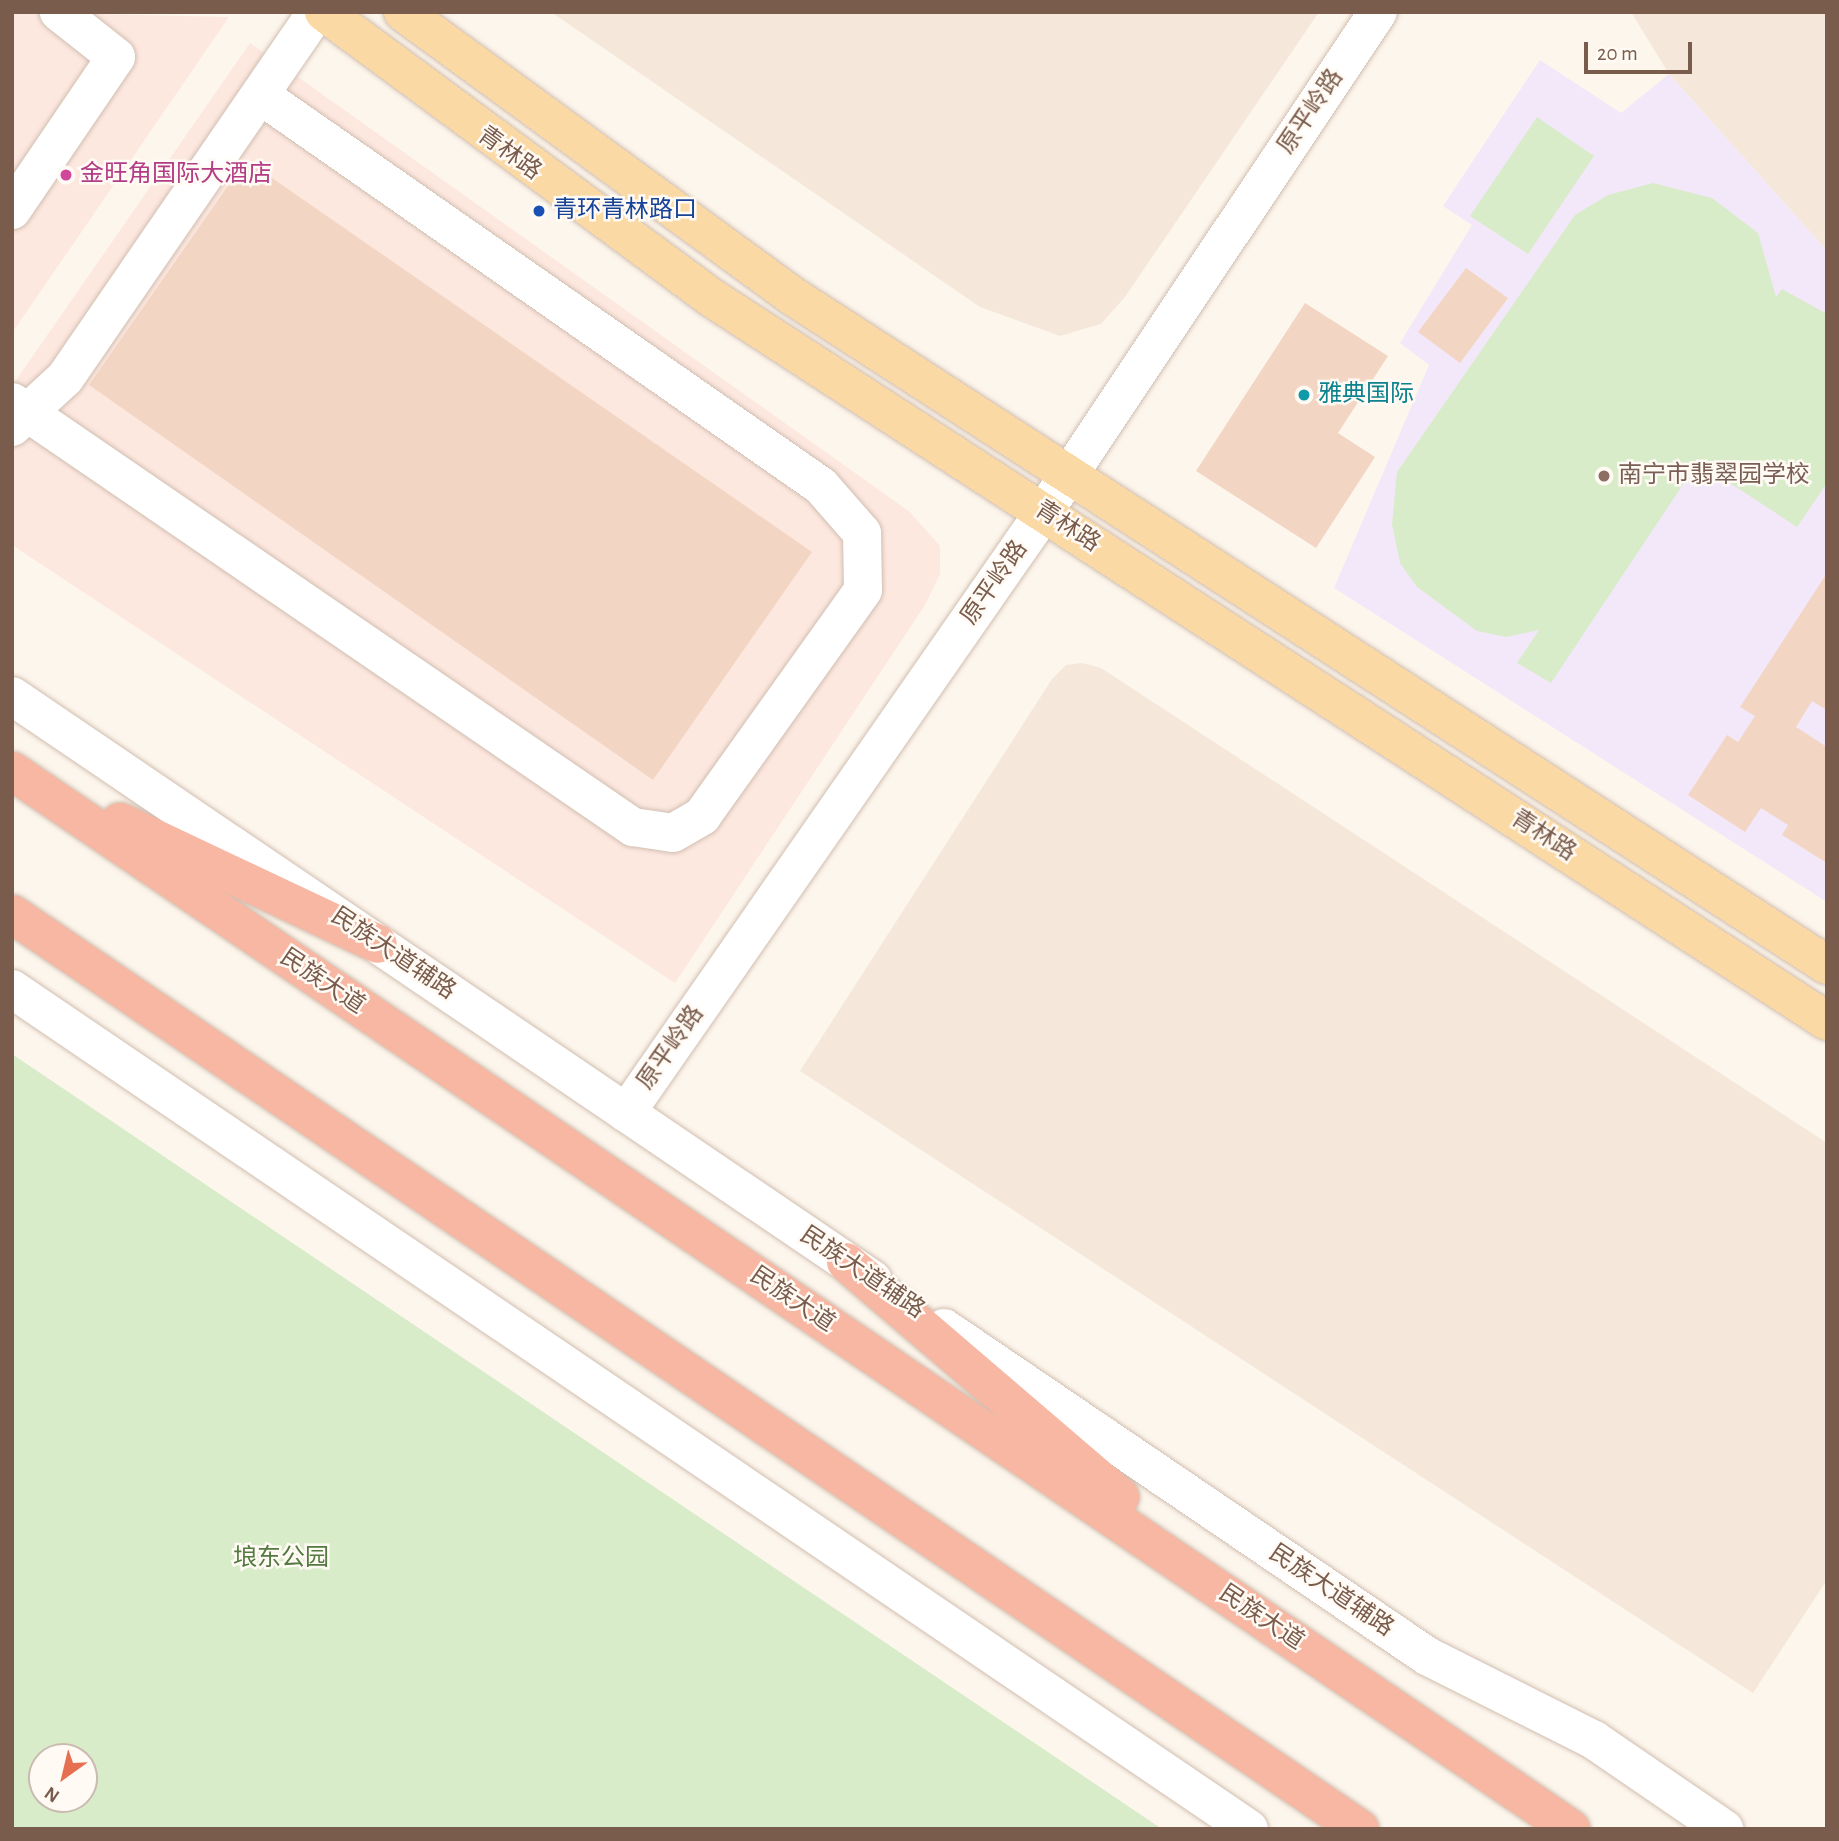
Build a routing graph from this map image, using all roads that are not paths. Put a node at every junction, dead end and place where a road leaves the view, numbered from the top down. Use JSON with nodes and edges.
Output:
{"nodes":[{"id":1,"x":59,"y":12,"type":"edge"},
{"id":2,"x":317,"y":12,"type":"edge"},
{"id":3,"x":324,"y":12,"type":"edge"},
{"id":4,"x":403,"y":12,"type":"edge"},
{"id":5,"x":1378,"y":12,"type":"edge"},
{"id":6,"x":260,"y":95,"type":"junction"},
{"id":7,"x":12,"y":210,"type":"edge"},
{"id":8,"x":16,"y":413,"type":"edge"},
{"id":9,"x":1069,"y":474,"type":"junction"},
{"id":10,"x":1044,"y":512,"type":"junction"},
{"id":11,"x":12,"y":696,"type":"edge"},
{"id":12,"x":12,"y":771,"type":"edge"},
{"id":13,"x":12,"y":914,"type":"edge"},
{"id":14,"x":377,"y":944,"type":"junction"},
{"id":15,"x":1827,"y":965,"type":"edge"},
{"id":16,"x":12,"y":989,"type":"edge"},
{"id":17,"x":1827,"y":1021,"type":"edge"},
{"id":18,"x":626,"y":1112,"type":"junction"},
{"id":19,"x":846,"y":1262,"type":"junction"},
{"id":20,"x":1262,"y":1619,"type":"junction"},
{"id":21,"x":1249,"y":1829,"type":"edge"},
{"id":22,"x":1360,"y":1829,"type":"edge"},
{"id":23,"x":1571,"y":1829,"type":"edge"},
{"id":24,"x":1724,"y":1829,"type":"edge"}],
"edges":[{"from":1,"to":7,"type":"street"},
{"from":2,"to":6,"type":"street"},
{"from":3,"to":10,"type":"main road","name":"青林路"},
{"from":4,"to":9,"type":"main road","name":"青林路"},
{"from":5,"to":9,"type":"street","name":"原平岭路"},
{"from":6,"to":8,"type":"street"},
{"from":6,"to":8,"type":"street"},
{"from":9,"to":10,"type":"street","name":"原平岭路"},
{"from":9,"to":15,"type":"main road","name":"青林路"},
{"from":10,"to":17,"type":"main road","name":"青林路"},
{"from":10,"to":18,"type":"street","name":"原平岭路"},
{"from":11,"to":14,"type":"street","name":"民族大道辅路"},
{"from":12,"to":14,"type":"highway"},
{"from":12,"to":20,"type":"highway","name":"民族大道"},
{"from":13,"to":22,"type":"highway"},
{"from":14,"to":18,"type":"street","name":"民族大道辅路"},
{"from":16,"to":21,"type":"street"},
{"from":18,"to":19,"type":"street","name":"民族大道辅路"},
{"from":19,"to":20,"type":"highway"},
{"from":19,"to":24,"type":"street","name":"民族大道辅路"},
{"from":20,"to":23,"type":"highway","name":"民族大道"}]}
